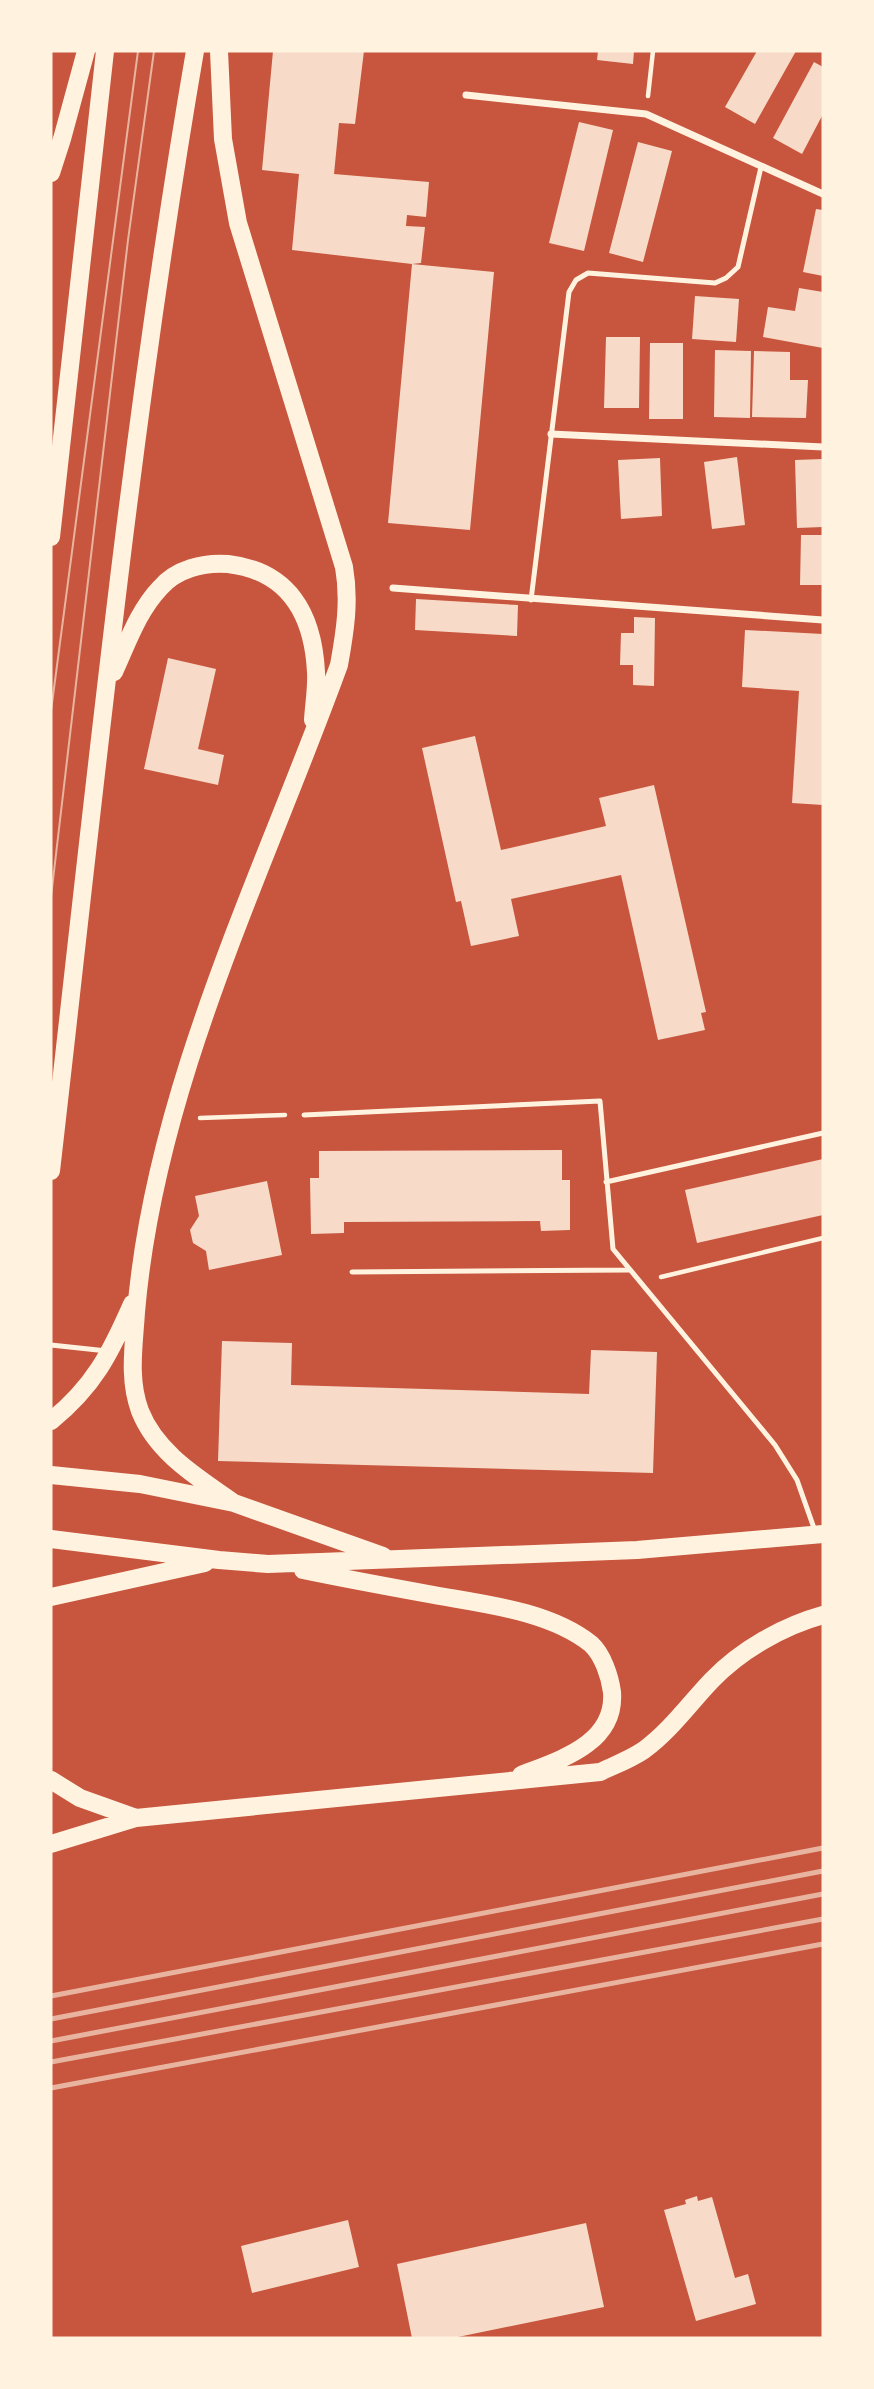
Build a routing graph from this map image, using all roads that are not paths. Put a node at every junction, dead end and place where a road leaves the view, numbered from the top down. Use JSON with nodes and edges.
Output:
{"nodes":[{"id":1,"x":86,"y":51,"type":"edge"},
{"id":2,"x":105,"y":51,"type":"edge"},
{"id":3,"x":195,"y":51,"type":"edge"},
{"id":4,"x":219,"y":51,"type":"edge"},
{"id":5,"x":466,"y":94,"type":"dead end"},
{"id":6,"x":761,"y":167,"type":"junction"},
{"id":7,"x":51,"y":173,"type":"edge"},
{"id":8,"x":823,"y":194,"type":"edge"},
{"id":9,"x":551,"y":434,"type":"junction"},
{"id":10,"x":823,"y":447,"type":"edge"},
{"id":11,"x":51,"y":537,"type":"edge"},
{"id":12,"x":393,"y":588,"type":"dead end"},
{"id":13,"x":531,"y":600,"type":"junction"},
{"id":14,"x":823,"y":620,"type":"edge"},
{"id":15,"x":106,"y":688,"type":"junction"},
{"id":16,"x":311,"y":741,"type":"junction"},
{"id":17,"x":304,"y":1115,"type":"road end"},
{"id":18,"x":823,"y":1133,"type":"edge"},
{"id":19,"x":51,"y":1171,"type":"edge"},
{"id":20,"x":606,"y":1182,"type":"junction"},
{"id":21,"x":629,"y":1270,"type":"junction"},
{"id":22,"x":352,"y":1272,"type":"dead end"},
{"id":23,"x":138,"y":1287,"type":"junction"},
{"id":24,"x":51,"y":1345,"type":"edge"},
{"id":25,"x":111,"y":1351,"type":"junction"},
{"id":26,"x":51,"y":1421,"type":"edge"},
{"id":27,"x":51,"y":1475,"type":"edge"},
{"id":28,"x":234,"y":1503,"type":"junction"},
{"id":29,"x":820,"y":1534,"type":"edge"},
{"id":30,"x":51,"y":1539,"type":"edge"},
{"id":31,"x":219,"y":1560,"type":"junction"},
{"id":32,"x":393,"y":1560,"type":"junction"},
{"id":33,"x":268,"y":1564,"type":"junction"},
{"id":34,"x":51,"y":1597,"type":"edge"},
{"id":35,"x":823,"y":1615,"type":"edge"},
{"id":36,"x":51,"y":1780,"type":"edge"},
{"id":37,"x":504,"y":1782,"type":"junction"},
{"id":38,"x":136,"y":1818,"type":"junction"},
{"id":39,"x":51,"y":1844,"type":"edge"}],
"edges":[{"from":1,"to":7,"type":"main road"},
{"from":2,"to":11,"type":"main road"},
{"from":3,"to":15,"type":"main road"},
{"from":4,"to":16,"type":"main road"},
{"from":5,"to":6,"type":"street"},
{"from":6,"to":8,"type":"street"},
{"from":6,"to":9,"type":"lane"},
{"from":9,"to":10,"type":"street"},
{"from":9,"to":13,"type":"lane"},
{"from":12,"to":13,"type":"street"},
{"from":13,"to":14,"type":"street"},
{"from":15,"to":16,"type":"main road"},
{"from":15,"to":19,"type":"main road"},
{"from":16,"to":23,"type":"main road"},
{"from":17,"to":20,"type":"lane"},
{"from":18,"to":20,"type":"lane"},
{"from":20,"to":21,"type":"lane"},
{"from":21,"to":22,"type":"lane"},
{"from":21,"to":29,"type":"lane"},
{"from":23,"to":25,"type":"main road"},
{"from":23,"to":28,"type":"main road"},
{"from":24,"to":25,"type":"lane"},
{"from":25,"to":26,"type":"main road"},
{"from":27,"to":28,"type":"main road"},
{"from":28,"to":32,"type":"main road"},
{"from":29,"to":32,"type":"main road"},
{"from":30,"to":31,"type":"main road"},
{"from":31,"to":33,"type":"main road"},
{"from":31,"to":34,"type":"main road"},
{"from":32,"to":33,"type":"main road"},
{"from":33,"to":37,"type":"main road"},
{"from":35,"to":37,"type":"main road"},
{"from":36,"to":38,"type":"main road"},
{"from":37,"to":38,"type":"main road"},
{"from":38,"to":39,"type":"main road"}]}
